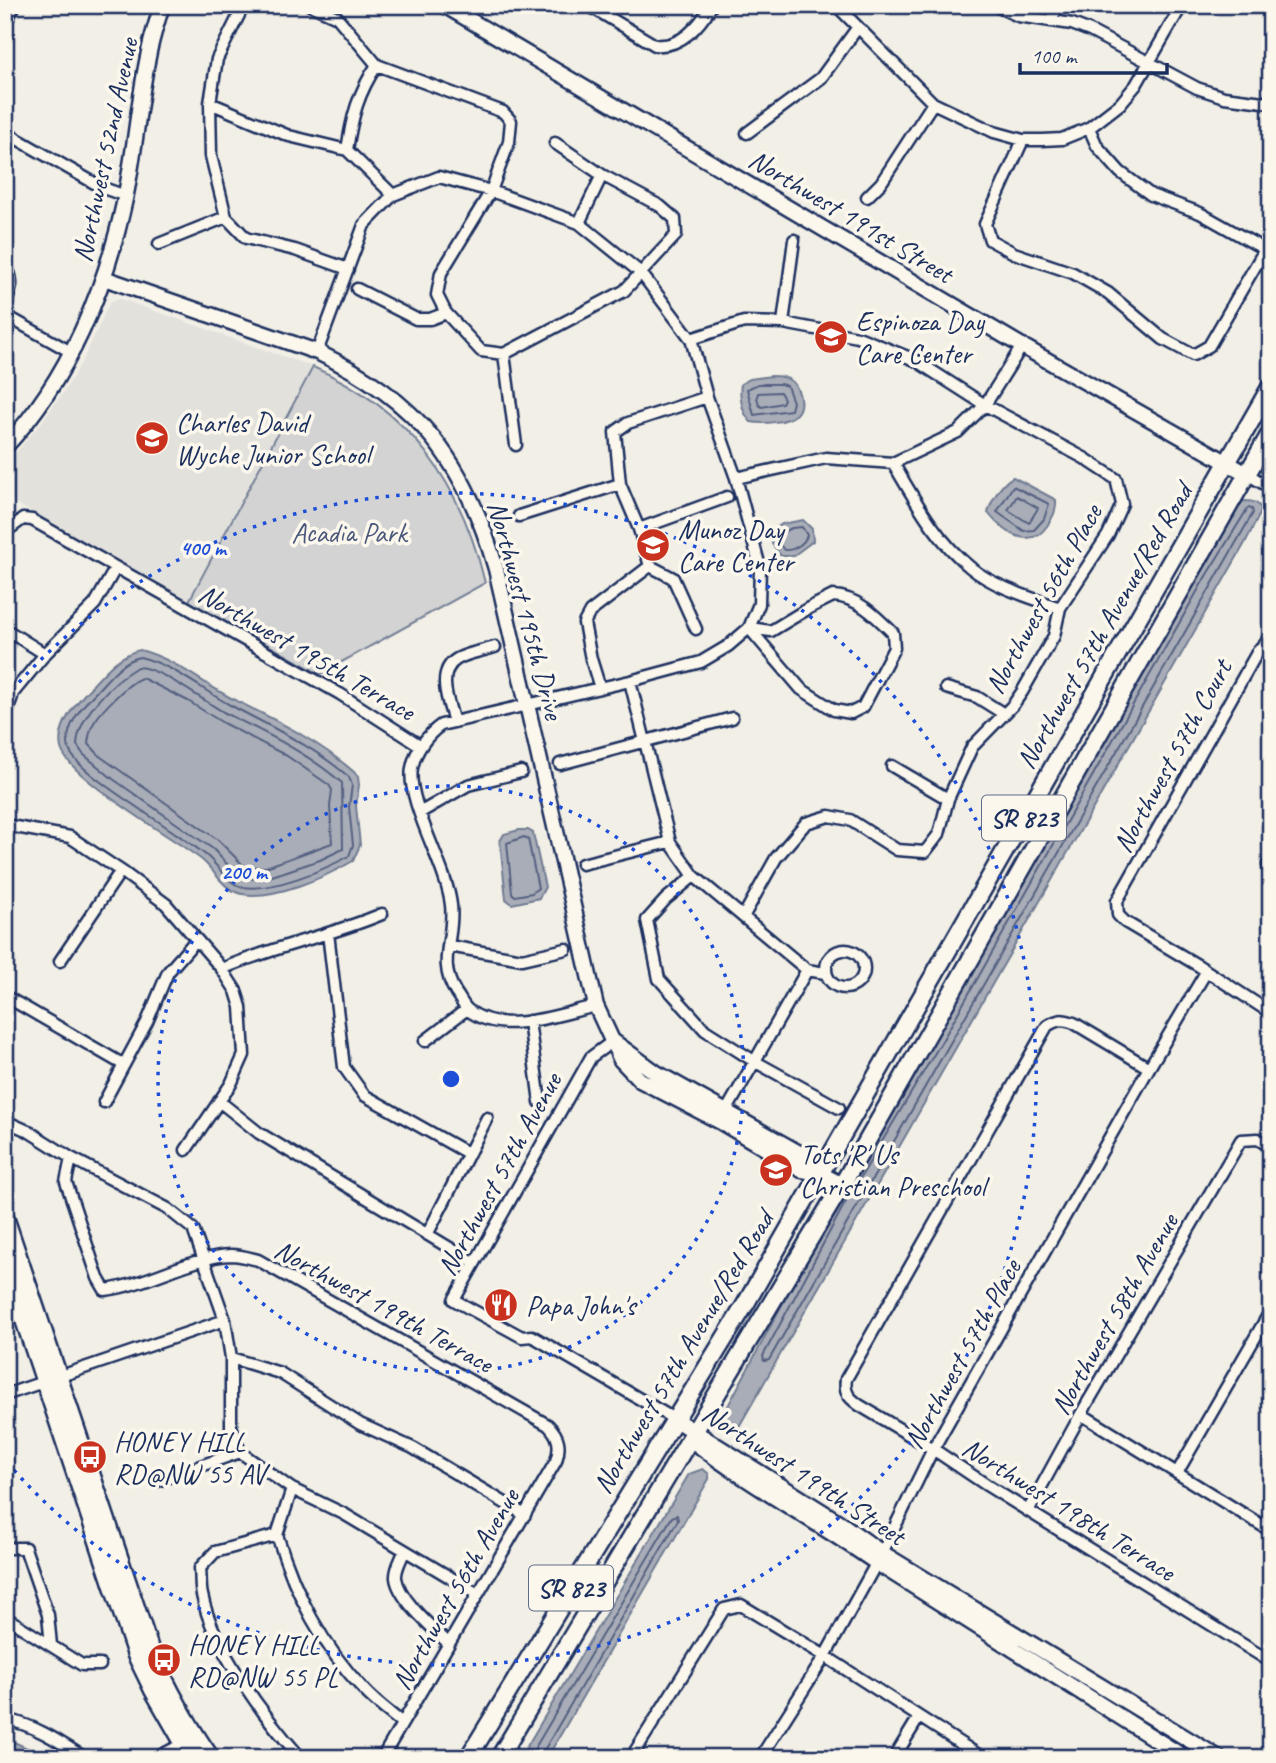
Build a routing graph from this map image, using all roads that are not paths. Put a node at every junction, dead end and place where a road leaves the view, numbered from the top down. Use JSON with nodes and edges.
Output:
{"nodes":[{"id":1,"x":15,"y":5,"type":"edge"},
{"id":2,"x":162,"y":5,"type":"edge"},
{"id":3,"x":244,"y":5,"type":"edge"},
{"id":4,"x":310,"y":5,"type":"edge"},
{"id":5,"x":444,"y":5,"type":"edge"},
{"id":6,"x":588,"y":5,"type":"edge"},
{"id":7,"x":712,"y":5,"type":"edge"},
{"id":8,"x":836,"y":5,"type":"edge"},
{"id":9,"x":994,"y":5,"type":"edge"},
{"id":10,"x":1059,"y":5,"type":"edge"},
{"id":11,"x":1182,"y":5,"type":"edge"},
{"id":12,"x":1049,"y":21,"type":"junction"},
{"id":13,"x":5,"y":23,"type":"edge"},
{"id":14,"x":858,"y":27,"type":"junction"},
{"id":15,"x":1149,"y":62,"type":"junction"},
{"id":16,"x":377,"y":65,"type":"junction"},
{"id":17,"x":210,"y":103,"type":"junction"},
{"id":18,"x":933,"y":103,"type":"junction"},
{"id":19,"x":1271,"y":103,"type":"edge"},
{"id":20,"x":1089,"y":128,"type":"junction"},
{"id":21,"x":5,"y":132,"type":"edge"},
{"id":22,"x":747,"y":133,"type":"dead end"},
{"id":23,"x":1023,"y":140,"type":"junction"},
{"id":24,"x":555,"y":143,"type":"dead end"},
{"id":25,"x":347,"y":150,"type":"junction"},
{"id":26,"x":602,"y":175,"type":"junction"},
{"id":27,"x":491,"y":191,"type":"junction"},
{"id":28,"x":393,"y":195,"type":"junction"},
{"id":29,"x":126,"y":196,"type":"junction"},
{"id":30,"x":867,"y":197,"type":"dead end"},
{"id":31,"x":226,"y":217,"type":"junction"},
{"id":32,"x":579,"y":223,"type":"junction"},
{"id":33,"x":1271,"y":239,"type":"edge"},
{"id":34,"x":794,"y":240,"type":"dead end"},
{"id":35,"x":159,"y":244,"type":"dead end"},
{"id":36,"x":1265,"y":249,"type":"junction"},
{"id":37,"x":5,"y":265,"type":"edge"},
{"id":38,"x":348,"y":269,"type":"junction"},
{"id":39,"x":641,"y":273,"type":"junction"},
{"id":40,"x":104,"y":278,"type":"junction"},
{"id":41,"x":357,"y":289,"type":"dead end"},
{"id":42,"x":5,"y":306,"type":"edge"},
{"id":43,"x":446,"y":313,"type":"junction"},
{"id":44,"x":5,"y":315,"type":"edge"},
{"id":45,"x":783,"y":323,"type":"junction"},
{"id":46,"x":691,"y":339,"type":"junction"},
{"id":47,"x":1022,"y":346,"type":"junction"},
{"id":48,"x":71,"y":352,"type":"junction"},
{"id":49,"x":317,"y":352,"type":"junction"},
{"id":50,"x":504,"y":354,"type":"junction"},
{"id":51,"x":1271,"y":386,"type":"edge"},
{"id":52,"x":707,"y":397,"type":"junction"},
{"id":53,"x":985,"y":405,"type":"junction"},
{"id":54,"x":1271,"y":432,"type":"edge"},
{"id":55,"x":516,"y":445,"type":"dead end"},
{"id":56,"x":5,"y":447,"type":"edge"},
{"id":57,"x":893,"y":463,"type":"junction"},
{"id":58,"x":1227,"y":463,"type":"junction"},
{"id":59,"x":1247,"y":474,"type":"junction"},
{"id":60,"x":736,"y":478,"type":"junction"},
{"id":61,"x":620,"y":484,"type":"junction"},
{"id":62,"x":1271,"y":488,"type":"edge"},
{"id":63,"x":727,"y":497,"type":"dead end"},
{"id":64,"x":519,"y":516,"type":"dead end"},
{"id":65,"x":639,"y":530,"type":"junction"},
{"id":66,"x":5,"y":532,"type":"edge"},
{"id":67,"x":650,"y":566,"type":"junction"},
{"id":68,"x":115,"y":569,"type":"junction"},
{"id":69,"x":1060,"y":608,"type":"junction"},
{"id":70,"x":749,"y":628,"type":"junction"},
{"id":71,"x":5,"y":629,"type":"edge"},
{"id":72,"x":696,"y":629,"type":"dead end"},
{"id":73,"x":1271,"y":636,"type":"edge"},
{"id":74,"x":495,"y":648,"type":"dead end"},
{"id":75,"x":45,"y":654,"type":"junction"},
{"id":76,"x":630,"y":681,"type":"junction"},
{"id":77,"x":600,"y":688,"type":"junction"},
{"id":78,"x":946,"y":688,"type":"dead end"},
{"id":79,"x":527,"y":705,"type":"junction"},
{"id":80,"x":1004,"y":714,"type":"junction"},
{"id":81,"x":732,"y":718,"type":"dead end"},
{"id":82,"x":5,"y":720,"type":"edge"},
{"id":83,"x":454,"y":722,"type":"junction"},
{"id":84,"x":645,"y":740,"type":"junction"},
{"id":85,"x":421,"y":746,"type":"junction"},
{"id":86,"x":560,"y":764,"type":"dead end"},
{"id":87,"x":892,"y":766,"type":"dead end"},
{"id":88,"x":520,"y":772,"type":"dead end"},
{"id":89,"x":948,"y":799,"type":"junction"},
{"id":90,"x":421,"y":813,"type":"junction"},
{"id":91,"x":5,"y":825,"type":"edge"},
{"id":92,"x":670,"y":842,"type":"junction"},
{"id":93,"x":1271,"y":861,"type":"edge"},
{"id":94,"x":582,"y":864,"type":"dead end"},
{"id":95,"x":120,"y":872,"type":"junction"},
{"id":96,"x":1270,"y":875,"type":"edge"},
{"id":97,"x":694,"y":876,"type":"junction"},
{"id":98,"x":383,"y":914,"type":"dead end"},
{"id":99,"x":743,"y":917,"type":"junction"},
{"id":100,"x":328,"y":933,"type":"junction"},
{"id":101,"x":196,"y":940,"type":"junction"},
{"id":102,"x":449,"y":946,"type":"junction"},
{"id":103,"x":566,"y":949,"type":"dead end"},
{"id":104,"x":61,"y":961,"type":"dead end"},
{"id":105,"x":222,"y":969,"type":"junction"},
{"id":106,"x":807,"y":970,"type":"junction"},
{"id":107,"x":1206,"y":972,"type":"junction"},
{"id":108,"x":825,"y":973,"type":"junction"},
{"id":109,"x":5,"y":996,"type":"edge"},
{"id":110,"x":596,"y":1006,"type":"junction"},
{"id":111,"x":467,"y":1009,"type":"junction"},
{"id":112,"x":1271,"y":1013,"type":"edge"},
{"id":113,"x":529,"y":1021,"type":"junction"},
{"id":114,"x":425,"y":1041,"type":"dead end"},
{"id":115,"x":613,"y":1041,"type":"junction"},
{"id":116,"x":754,"y":1061,"type":"junction"},
{"id":117,"x":124,"y":1065,"type":"junction"},
{"id":118,"x":1149,"y":1068,"type":"junction"},
{"id":119,"x":219,"y":1101,"type":"junction"},
{"id":120,"x":104,"y":1102,"type":"dead end"},
{"id":121,"x":540,"y":1102,"type":"dead end"},
{"id":122,"x":839,"y":1108,"type":"dead end"},
{"id":123,"x":724,"y":1116,"type":"junction"},
{"id":124,"x":487,"y":1118,"type":"dead end"},
{"id":125,"x":10,"y":1123,"type":"dead end"},
{"id":126,"x":1271,"y":1147,"type":"edge"},
{"id":127,"x":186,"y":1150,"type":"dead end"},
{"id":128,"x":469,"y":1154,"type":"junction"},
{"id":129,"x":71,"y":1158,"type":"junction"},
{"id":130,"x":821,"y":1174,"type":"junction"},
{"id":131,"x":842,"y":1185,"type":"junction"},
{"id":132,"x":5,"y":1217,"type":"edge"},
{"id":133,"x":428,"y":1233,"type":"junction"},
{"id":134,"x":468,"y":1259,"type":"dead end"},
{"id":135,"x":205,"y":1260,"type":"junction"},
{"id":136,"x":5,"y":1264,"type":"edge"},
{"id":137,"x":1271,"y":1310,"type":"edge"},
{"id":138,"x":225,"y":1320,"type":"junction"},
{"id":139,"x":231,"y":1358,"type":"junction"},
{"id":140,"x":51,"y":1379,"type":"junction"},
{"id":141,"x":5,"y":1395,"type":"edge"},
{"id":142,"x":1081,"y":1415,"type":"junction"},
{"id":143,"x":674,"y":1419,"type":"junction"},
{"id":144,"x":691,"y":1435,"type":"junction"},
{"id":145,"x":558,"y":1441,"type":"joint"},
{"id":146,"x":933,"y":1449,"type":"junction"},
{"id":147,"x":240,"y":1452,"type":"junction"},
{"id":148,"x":1177,"y":1473,"type":"junction"},
{"id":149,"x":155,"y":1482,"type":"dead end"},
{"id":150,"x":292,"y":1489,"type":"junction"},
{"id":151,"x":1028,"y":1511,"type":"junction"},
{"id":152,"x":525,"y":1515,"type":"junction"},
{"id":153,"x":1271,"y":1531,"type":"edge"},
{"id":154,"x":277,"y":1535,"type":"junction"},
{"id":155,"x":5,"y":1548,"type":"edge"},
{"id":156,"x":404,"y":1552,"type":"junction"},
{"id":157,"x":880,"y":1558,"type":"junction"},
{"id":158,"x":478,"y":1594,"type":"junction"},
{"id":159,"x":5,"y":1617,"type":"edge"},
{"id":160,"x":449,"y":1644,"type":"junction"},
{"id":161,"x":51,"y":1645,"type":"junction"},
{"id":162,"x":825,"y":1656,"type":"junction"},
{"id":163,"x":1271,"y":1662,"type":"edge"},
{"id":164,"x":100,"y":1665,"type":"dead end"},
{"id":165,"x":919,"y":1717,"type":"junction"},
{"id":166,"x":5,"y":1719,"type":"edge"},
{"id":167,"x":402,"y":1723,"type":"junction"},
{"id":168,"x":191,"y":1746,"type":"edge"},
{"id":169,"x":85,"y":1758,"type":"edge"},
{"id":170,"x":156,"y":1758,"type":"edge"},
{"id":171,"x":211,"y":1758,"type":"edge"},
{"id":172,"x":301,"y":1758,"type":"edge"},
{"id":173,"x":382,"y":1758,"type":"edge"},
{"id":174,"x":468,"y":1758,"type":"edge"},
{"id":175,"x":499,"y":1758,"type":"edge"},
{"id":176,"x":631,"y":1758,"type":"edge"},
{"id":177,"x":760,"y":1758,"type":"edge"},
{"id":178,"x":894,"y":1758,"type":"edge"},
{"id":179,"x":983,"y":1758,"type":"edge"},
{"id":180,"x":1185,"y":1758,"type":"edge"},
{"id":181,"x":1219,"y":1758,"type":"edge"}],
"edges":[{"from":1,"to":13,"type":"street"},
{"from":2,"to":29,"type":"street","name":"Northwest 52nd Avenue"},
{"from":3,"to":17,"type":"street"},
{"from":4,"to":16,"type":"street"},
{"from":5,"to":47,"type":"street","name":"Northwest 191st Street"},
{"from":6,"to":7,"type":"street"},
{"from":8,"to":14,"type":"street"},
{"from":9,"to":12,"type":"street"},
{"from":10,"to":12,"type":"street"},
{"from":11,"to":15,"type":"street"},
{"from":12,"to":15,"type":"street"},
{"from":14,"to":18,"type":"street"},
{"from":14,"to":22,"type":"street"},
{"from":15,"to":19,"type":"street"},
{"from":15,"to":20,"type":"street"},
{"from":16,"to":25,"type":"street"},
{"from":16,"to":27,"type":"street"},
{"from":17,"to":25,"type":"street"},
{"from":17,"to":31,"type":"street"},
{"from":18,"to":23,"type":"street"},
{"from":18,"to":30,"type":"street"},
{"from":20,"to":23,"type":"street"},
{"from":20,"to":36,"type":"street"},
{"from":21,"to":29,"type":"street"},
{"from":23,"to":36,"type":"street"},
{"from":24,"to":26,"type":"street"},
{"from":25,"to":28,"type":"street"},
{"from":26,"to":32,"type":"street"},
{"from":26,"to":39,"type":"street"},
{"from":27,"to":28,"type":"street"},
{"from":27,"to":32,"type":"street"},
{"from":27,"to":43,"type":"street"},
{"from":28,"to":38,"type":"street"},
{"from":29,"to":40,"type":"street","name":"Northwest 52nd Avenue"},
{"from":31,"to":35,"type":"street"},
{"from":31,"to":38,"type":"street"},
{"from":32,"to":39,"type":"street"},
{"from":33,"to":36,"type":"street"},
{"from":34,"to":45,"type":"street"},
{"from":37,"to":42,"type":"street"},
{"from":38,"to":49,"type":"street"},
{"from":39,"to":46,"type":"street"},
{"from":39,"to":50,"type":"street"},
{"from":40,"to":48,"type":"street","name":"Northwest 52nd Avenue"},
{"from":40,"to":49,"type":"street","name":"Northwest 195th Drive"},
{"from":41,"to":43,"type":"street"},
{"from":43,"to":50,"type":"street"},
{"from":44,"to":48,"type":"street"},
{"from":45,"to":46,"type":"street"},
{"from":45,"to":53,"type":"street"},
{"from":46,"to":52,"type":"street"},
{"from":47,"to":53,"type":"street"},
{"from":47,"to":58,"type":"street","name":"Northwest 191st Street"},
{"from":48,"to":56,"type":"street","name":"Northwest 52nd Avenue"},
{"from":49,"to":79,"type":"street","name":"Northwest 195th Drive"},
{"from":50,"to":55,"type":"street"},
{"from":51,"to":58,"type":"main road","name":"Northwest 57th Avenue/Red Road","number":"SR 823"},
{"from":52,"to":60,"type":"street"},
{"from":52,"to":61,"type":"street"},
{"from":53,"to":57,"type":"street"},
{"from":53,"to":69,"type":"street","name":"Northwest 56th Place"},
{"from":54,"to":59,"type":"main road","name":"Northwest 57th Avenue/Red Road","number":"SR 823"},
{"from":57,"to":60,"type":"street"},
{"from":57,"to":69,"type":"street"},
{"from":58,"to":59,"type":"street","name":"Northwest 191st Street"},
{"from":58,"to":130,"type":"main road","name":"Northwest 57th Avenue/Red Road","number":"SR 823"},
{"from":59,"to":62,"type":"street","name":"Northwest 191st Street"},
{"from":59,"to":131,"type":"main road","name":"Northwest 57th Avenue/Red Road","number":"SR 823"},
{"from":60,"to":70,"type":"street"},
{"from":61,"to":64,"type":"street"},
{"from":61,"to":65,"type":"street"},
{"from":63,"to":65,"type":"street"},
{"from":65,"to":67,"type":"street"},
{"from":66,"to":68,"type":"street","name":"Northwest 195th Terrace"},
{"from":67,"to":72,"type":"street"},
{"from":67,"to":77,"type":"street"},
{"from":68,"to":75,"type":"street"},
{"from":68,"to":85,"type":"street","name":"Northwest 195th Terrace"},
{"from":69,"to":80,"type":"street","name":"Northwest 56th Place"},
{"from":70,"to":70,"type":"street"},
{"from":70,"to":76,"type":"street"},
{"from":71,"to":75,"type":"street"},
{"from":73,"to":107,"type":"street","name":"Northwest 57th Court"},
{"from":74,"to":83,"type":"street"},
{"from":75,"to":82,"type":"street"},
{"from":76,"to":77,"type":"street"},
{"from":76,"to":84,"type":"street"},
{"from":77,"to":79,"type":"street"},
{"from":78,"to":80,"type":"street"},
{"from":79,"to":83,"type":"street"},
{"from":79,"to":110,"type":"street","name":"Northwest 195th Drive"},
{"from":80,"to":89,"type":"street","name":"Northwest 56th Place"},
{"from":81,"to":84,"type":"street"},
{"from":83,"to":85,"type":"street"},
{"from":84,"to":86,"type":"street"},
{"from":84,"to":92,"type":"street"},
{"from":85,"to":90,"type":"street"},
{"from":87,"to":89,"type":"street"},
{"from":88,"to":90,"type":"street"},
{"from":89,"to":99,"type":"street","name":"Northwest 56th Place"},
{"from":90,"to":102,"type":"street"},
{"from":91,"to":95,"type":"street"},
{"from":92,"to":94,"type":"street"},
{"from":92,"to":97,"type":"street"},
{"from":93,"to":96,"type":"street"},
{"from":95,"to":101,"type":"street"},
{"from":95,"to":104,"type":"street"},
{"from":97,"to":99,"type":"street"},
{"from":97,"to":116,"type":"street"},
{"from":98,"to":100,"type":"street"},
{"from":99,"to":106,"type":"street"},
{"from":100,"to":105,"type":"street"},
{"from":100,"to":128,"type":"street"},
{"from":101,"to":105,"type":"street"},
{"from":101,"to":117,"type":"street"},
{"from":102,"to":103,"type":"street"},
{"from":102,"to":111,"type":"street"},
{"from":105,"to":119,"type":"street"},
{"from":106,"to":108,"type":"street"},
{"from":106,"to":116,"type":"street"},
{"from":107,"to":112,"type":"street"},
{"from":107,"to":118,"type":"street","name":"Northwest 57th Place"},
{"from":108,"to":108,"type":"street"},
{"from":109,"to":117,"type":"street"},
{"from":110,"to":113,"type":"street"},
{"from":110,"to":115,"type":"street","name":"Northwest 195th Drive"},
{"from":111,"to":113,"type":"street"},
{"from":111,"to":114,"type":"street"},
{"from":113,"to":121,"type":"street"},
{"from":115,"to":123,"type":"street","name":"Northwest 195th Drive"},
{"from":115,"to":143,"type":"street","name":"Northwest 57th Avenue"},
{"from":116,"to":122,"type":"street"},
{"from":116,"to":123,"type":"street"},
{"from":117,"to":120,"type":"street"},
{"from":118,"to":146,"type":"street","name":"Northwest 57th Place"},
{"from":118,"to":146,"type":"street","name":"Northwest 198th Terrace"},
{"from":119,"to":127,"type":"street"},
{"from":119,"to":133,"type":"street"},
{"from":123,"to":130,"type":"street","name":"Northwest 195th Drive"},
{"from":124,"to":128,"type":"street"},
{"from":125,"to":129,"type":"street"},
{"from":126,"to":142,"type":"street","name":"Northwest 58th Avenue"},
{"from":128,"to":133,"type":"street"},
{"from":129,"to":135,"type":"street"},
{"from":129,"to":135,"type":"street","name":"Northwest 199th Terrace"},
{"from":130,"to":131,"type":"street","name":"Northwest 195th Drive"},
{"from":130,"to":143,"type":"main road","name":"Northwest 57th Avenue/Red Road","number":"SR 823"},
{"from":131,"to":144,"type":"main road","name":"Northwest 57th Avenue/Red Road","number":"SR 823"},
{"from":132,"to":140,"type":"main road"},
{"from":133,"to":134,"type":"street"},
{"from":135,"to":138,"type":"street"},
{"from":135,"to":145,"type":"street","name":"Northwest 199th Terrace"},
{"from":136,"to":140,"type":"main road"},
{"from":137,"to":148,"type":"street"},
{"from":138,"to":139,"type":"street"},
{"from":138,"to":140,"type":"street"},
{"from":139,"to":147,"type":"street"},
{"from":139,"to":152,"type":"street"},
{"from":140,"to":141,"type":"street"},
{"from":140,"to":168,"type":"main road"},
{"from":142,"to":148,"type":"street"},
{"from":142,"to":151,"type":"street","name":"Northwest 58th Avenue"},
{"from":143,"to":144,"type":"street","name":"Northwest 199th Street"},
{"from":143,"to":174,"type":"main road","name":"Northwest 57th Avenue/Red Road","number":"SR 823"},
{"from":144,"to":157,"type":"street","name":"Northwest 199th Street"},
{"from":144,"to":175,"type":"main road","name":"Northwest 57th Avenue/Red Road","number":"SR 823"},
{"from":145,"to":152,"type":"street","name":"Northwest 56th Avenue"},
{"from":146,"to":151,"type":"street","name":"Northwest 198th Terrace"},
{"from":146,"to":157,"type":"street","name":"Northwest 57th Place"},
{"from":147,"to":149,"type":"street"},
{"from":147,"to":150,"type":"street"},
{"from":148,"to":153,"type":"street"},
{"from":150,"to":154,"type":"street"},
{"from":150,"to":156,"type":"street"},
{"from":151,"to":163,"type":"street","name":"Northwest 198th Terrace"},
{"from":152,"to":158,"type":"street","name":"Northwest 56th Avenue"},
{"from":154,"to":167,"type":"street"},
{"from":154,"to":172,"type":"street"},
{"from":155,"to":161,"type":"street"},
{"from":156,"to":158,"type":"street"},
{"from":156,"to":160,"type":"street"},
{"from":157,"to":162,"type":"street","name":"Northwest 57th Place"},
{"from":157,"to":180,"type":"street","name":"Northwest 199th Street"},
{"from":157,"to":181,"type":"street","name":"Northwest 199th Street"},
{"from":158,"to":160,"type":"street","name":"Northwest 56th Avenue"},
{"from":159,"to":161,"type":"street"},
{"from":160,"to":167,"type":"street","name":"Northwest 56th Avenue"},
{"from":161,"to":164,"type":"street"},
{"from":162,"to":165,"type":"street"},
{"from":162,"to":176,"type":"street"},
{"from":162,"to":177,"type":"street","name":"Northwest 57th Place"},
{"from":165,"to":178,"type":"street"},
{"from":165,"to":179,"type":"street"},
{"from":166,"to":169,"type":"street"},
{"from":167,"to":173,"type":"street","name":"Northwest 56th Avenue"},
{"from":168,"to":170,"type":"street"},
{"from":168,"to":171,"type":"main road"}]}
